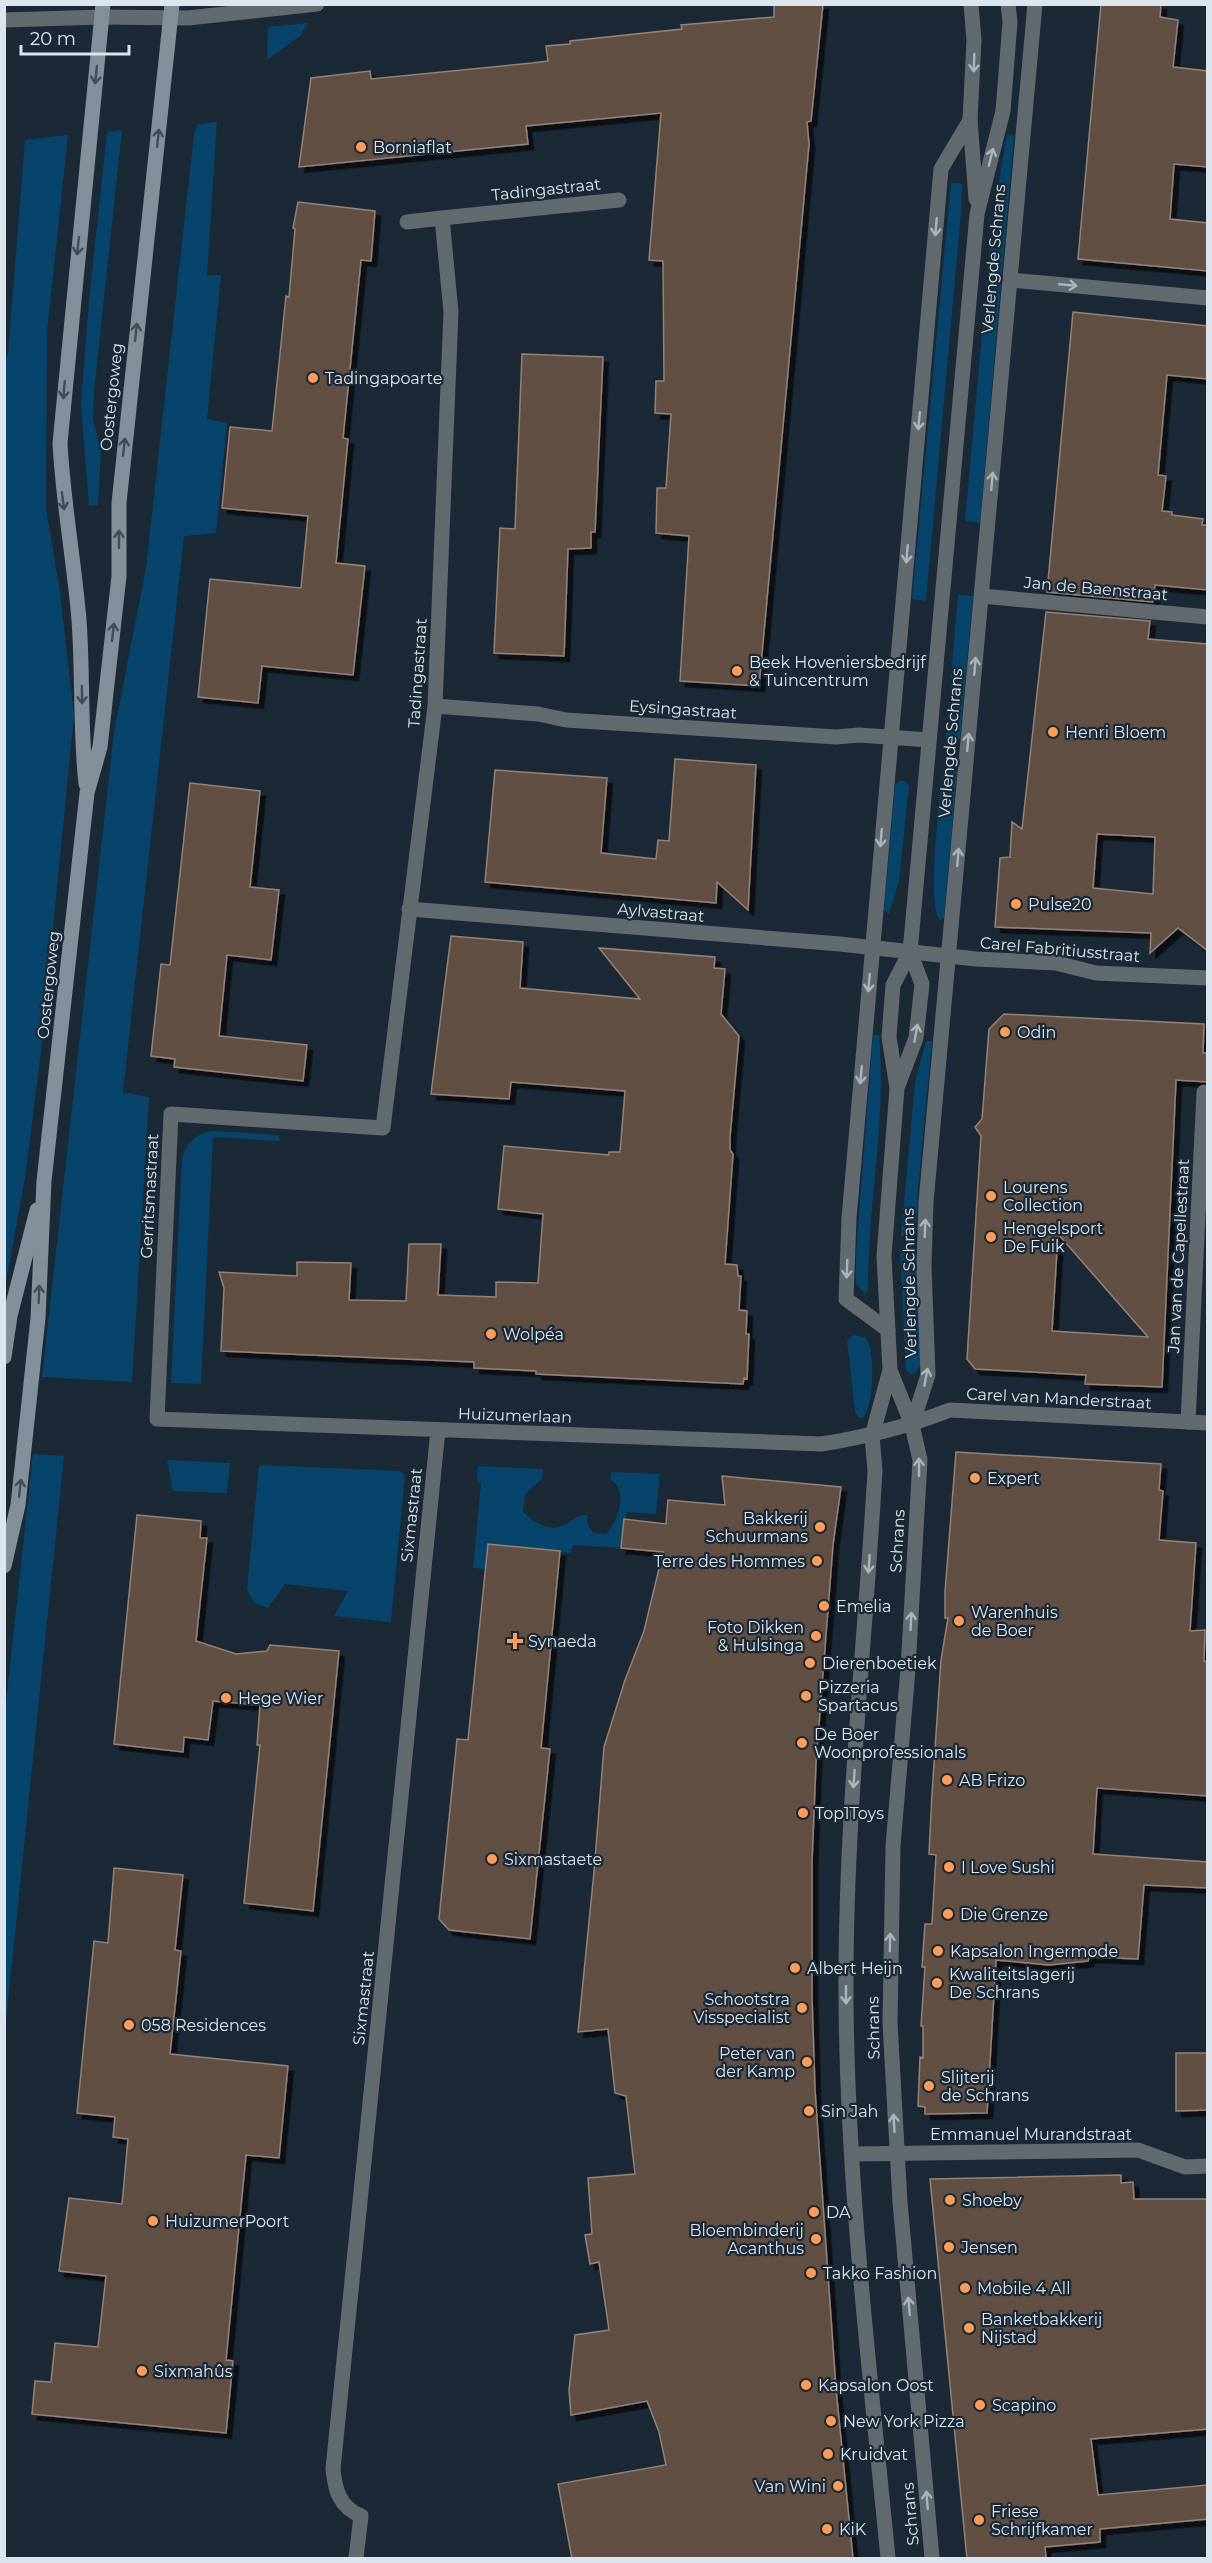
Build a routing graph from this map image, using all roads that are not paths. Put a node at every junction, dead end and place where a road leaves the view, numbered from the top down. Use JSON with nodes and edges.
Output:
{"nodes":[{"id":1,"x":317,"y":4,"type":"edge"},
{"id":2,"x":971,"y":4,"type":"edge"},
{"id":3,"x":1008,"y":4,"type":"edge"},
{"id":4,"x":1035,"y":4,"type":"edge"},
{"id":5,"x":103,"y":11,"type":"edge"},
{"id":6,"x":171,"y":11,"type":"edge"},
{"id":7,"x":4,"y":20,"type":"edge"},
{"id":8,"x":970,"y":120,"type":"junction"},
{"id":9,"x":619,"y":200,"type":"dead end"},
{"id":10,"x":978,"y":214,"type":"junction"},
{"id":11,"x":442,"y":218,"type":"junction"},
{"id":12,"x":407,"y":222,"type":"dead end"},
{"id":13,"x":1010,"y":280,"type":"junction"},
{"id":14,"x":1208,"y":298,"type":"edge"},
{"id":15,"x":982,"y":596,"type":"junction"},
{"id":16,"x":1208,"y":616,"type":"edge"},
{"id":17,"x":435,"y":706,"type":"junction"},
{"id":18,"x":890,"y":737,"type":"junction"},
{"id":19,"x":929,"y":740,"type":"junction"},
{"id":20,"x":87,"y":793,"type":"junction"},
{"id":21,"x":409,"y":909,"type":"junction"},
{"id":22,"x":872,"y":949,"type":"junction"},
{"id":23,"x":910,"y":952,"type":"junction"},
{"id":24,"x":949,"y":956,"type":"junction"},
{"id":25,"x":1208,"y":978,"type":"edge"},
{"id":26,"x":897,"y":1088,"type":"junction"},
{"id":27,"x":1204,"y":1092,"type":"dead end"},
{"id":28,"x":383,"y":1128,"type":"joint"},
{"id":29,"x":44,"y":1181,"type":"junction"},
{"id":30,"x":888,"y":1330,"type":"junction"},
{"id":31,"x":4,"y":1357,"type":"edge"},
{"id":32,"x":890,"y":1370,"type":"junction"},
{"id":33,"x":157,"y":1419,"type":"joint"},
{"id":34,"x":1188,"y":1422,"type":"junction"},
{"id":35,"x":1208,"y":1423,"type":"edge"},
{"id":36,"x":912,"y":1425,"type":"junction"},
{"id":37,"x":438,"y":1430,"type":"junction"},
{"id":38,"x":872,"y":1436,"type":"junction"},
{"id":39,"x":4,"y":1566,"type":"edge"},
{"id":40,"x":896,"y":2153,"type":"junction"},
{"id":41,"x":852,"y":2154,"type":"junction"},
{"id":42,"x":1208,"y":2166,"type":"edge"},
{"id":43,"x":356,"y":2559,"type":"edge"},
{"id":44,"x":888,"y":2559,"type":"edge"},
{"id":45,"x":932,"y":2559,"type":"edge"}],
"edges":[{"from":1,"to":6,"type":"street"},
{"from":2,"to":8,"type":"street","name":"Verlengde Schrans","one_way":true},
{"from":10,"to":3,"type":"street","name":"Verlengde Schrans","one_way":true},
{"from":4,"to":13,"type":"street","name":"Verlengde Schrans"},
{"from":5,"to":6,"type":"street"},
{"from":5,"to":7,"type":"street"},
{"from":5,"to":20,"type":"main road","name":"Oostergoweg","one_way":true},
{"from":20,"to":6,"type":"main road","name":"Oostergoweg","one_way":true},
{"from":8,"to":10,"type":"street","name":"Verlengde Schrans"},
{"from":8,"to":18,"type":"street","name":"Verlengde Schrans","one_way":true},
{"from":9,"to":11,"type":"street","name":"Tadingastraat"},
{"from":10,"to":19,"type":"street","name":"Verlengde Schrans"},
{"from":11,"to":12,"type":"street","name":"Tadingastraat"},
{"from":11,"to":17,"type":"street","name":"Tadingastraat"},
{"from":13,"to":14,"type":"street","one_way":true},
{"from":15,"to":13,"type":"street","name":"Verlengde Schrans","one_way":true},
{"from":15,"to":16,"type":"street","name":"Jan de Baenstraat"},
{"from":24,"to":15,"type":"street","name":"Verlengde Schrans","one_way":true},
{"from":17,"to":18,"type":"street","name":"Eysingastraat"},
{"from":17,"to":21,"type":"street","name":"Tadingastraat"},
{"from":18,"to":19,"type":"street","name":"Eysingastraat"},
{"from":18,"to":22,"type":"street","name":"Verlengde Schrans","one_way":true},
{"from":19,"to":23,"type":"street","name":"Verlengde Schrans"},
{"from":20,"to":29,"type":"main road","name":"Oostergoweg"},
{"from":21,"to":22,"type":"street","name":"Aylvastraat"},
{"from":21,"to":28,"type":"street","name":"Tadingastraat"},
{"from":22,"to":23,"type":"street","name":"Aylvastraat"},
{"from":22,"to":30,"type":"street","name":"Verlengde Schrans","one_way":true},
{"from":23,"to":24,"type":"street","name":"Carel Fabritiusstraat"},
{"from":23,"to":26,"type":"street","name":"Verlengde Schrans"},
{"from":26,"to":23,"type":"street","name":"Verlengde Schrans","one_way":true},
{"from":24,"to":25,"type":"street","name":"Carel Fabritiusstraat"},
{"from":36,"to":24,"type":"street","name":"Verlengde Schrans","one_way":true},
{"from":26,"to":30,"type":"street","name":"Verlengde Schrans"},
{"from":27,"to":34,"type":"street","name":"Jan van de Capellestraat"},
{"from":28,"to":33,"type":"street","name":"Gerritsmastraat"},
{"from":29,"to":31,"type":"main road","name":"Oostergoweg"},
{"from":39,"to":29,"type":"main road","name":"Oostergoweg","one_way":true},
{"from":30,"to":32,"type":"street","name":"Verlengde Schrans"},
{"from":32,"to":36,"type":"street","name":"Verlengde Schrans"},
{"from":32,"to":38,"type":"street","name":"Verlengde Schrans"},
{"from":33,"to":37,"type":"street","name":"Huizumerlaan"},
{"from":34,"to":35,"type":"street","name":"Carel van Manderstraat"},
{"from":34,"to":36,"type":"street","name":"Carel van Manderstraat"},
{"from":36,"to":38,"type":"street","name":"Carel van Manderstraat"},
{"from":40,"to":36,"type":"street","name":"Schrans","one_way":true},
{"from":37,"to":38,"type":"street","name":"Huizumerlaan"},
{"from":37,"to":43,"type":"street","name":"Sixmastraat"},
{"from":38,"to":41,"type":"street","name":"Schrans","one_way":true},
{"from":40,"to":41,"type":"street","name":"Emmanuel Murandstraat"},
{"from":40,"to":42,"type":"street","name":"Emmanuel Murandstraat"},
{"from":45,"to":40,"type":"street","name":"Schrans","one_way":true},
{"from":41,"to":44,"type":"street","name":"Schrans"}]}
